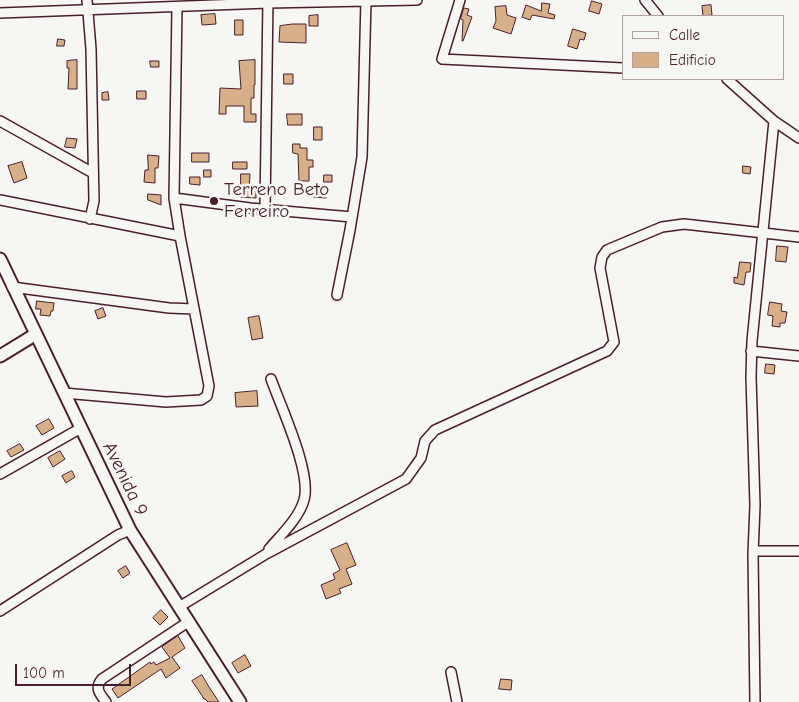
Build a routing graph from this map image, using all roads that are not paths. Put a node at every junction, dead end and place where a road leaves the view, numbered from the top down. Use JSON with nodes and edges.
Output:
{"nodes":[{"id":1,"x":87,"y":0,"type":"edge"},
{"id":2,"x":416,"y":0,"type":"edge"},
{"id":3,"x":460,"y":0,"type":"edge"},
{"id":4,"x":645,"y":0,"type":"edge"},
{"id":5,"x":366,"y":1,"type":"edge"},
{"id":6,"x":268,"y":2,"type":"edge"},
{"id":7,"x":177,"y":8,"type":"junction"},
{"id":8,"x":87,"y":10,"type":"junction"},
{"id":9,"x":0,"y":13,"type":"edge"},
{"id":10,"x":657,"y":15,"type":"edge"},
{"id":11,"x":622,"y":68,"type":"edge"},
{"id":12,"x":728,"y":80,"type":"edge"},
{"id":13,"x":0,"y":121,"type":"edge"},
{"id":14,"x":774,"y":121,"type":"junction"},
{"id":15,"x":799,"y":138,"type":"edge"},
{"id":16,"x":93,"y":173,"type":"junction"},
{"id":17,"x":174,"y":198,"type":"junction"},
{"id":18,"x":0,"y":200,"type":"edge"},
{"id":19,"x":265,"y":209,"type":"junction"},
{"id":20,"x":352,"y":217,"type":"junction"},
{"id":21,"x":90,"y":218,"type":"junction"},
{"id":22,"x":762,"y":233,"type":"junction"},
{"id":23,"x":180,"y":236,"type":"junction"},
{"id":24,"x":799,"y":237,"type":"edge"},
{"id":25,"x":0,"y":259,"type":"edge"},
{"id":26,"x":12,"y":287,"type":"junction"},
{"id":27,"x":337,"y":294,"type":"dead end"},
{"id":28,"x":194,"y":309,"type":"junction"},
{"id":29,"x":36,"y":334,"type":"junction"},
{"id":30,"x":751,"y":351,"type":"junction"},
{"id":31,"x":0,"y":356,"type":"edge"},
{"id":32,"x":799,"y":356,"type":"edge"},
{"id":33,"x":271,"y":379,"type":"dead end"},
{"id":34,"x":64,"y":393,"type":"junction"},
{"id":35,"x":81,"y":428,"type":"junction"},
{"id":36,"x":0,"y":474,"type":"edge"},
{"id":37,"x":130,"y":530,"type":"junction"},
{"id":38,"x":753,"y":551,"type":"junction"},
{"id":39,"x":799,"y":551,"type":"edge"},
{"id":40,"x":266,"y":554,"type":"junction"},
{"id":41,"x":179,"y":607,"type":"junction"},
{"id":42,"x":0,"y":611,"type":"edge"},
{"id":43,"x":188,"y":622,"type":"junction"},
{"id":44,"x":451,"y":672,"type":"dead end"},
{"id":45,"x":106,"y":702,"type":"edge"},
{"id":46,"x":240,"y":702,"type":"edge"},
{"id":47,"x":457,"y":702,"type":"edge"},
{"id":48,"x":754,"y":702,"type":"edge"}],
"edges":[{"from":1,"to":8,"type":"street"},
{"from":2,"to":5,"type":"street"},
{"from":3,"to":11,"type":"street"},
{"from":4,"to":10,"type":"street"},
{"from":5,"to":6,"type":"street"},
{"from":5,"to":20,"type":"street"},
{"from":6,"to":7,"type":"street"},
{"from":6,"to":19,"type":"street"},
{"from":7,"to":8,"type":"street"},
{"from":7,"to":17,"type":"street"},
{"from":8,"to":9,"type":"street"},
{"from":8,"to":16,"type":"street"},
{"from":12,"to":14,"type":"street"},
{"from":13,"to":16,"type":"street"},
{"from":14,"to":15,"type":"street"},
{"from":14,"to":22,"type":"street"},
{"from":16,"to":21,"type":"street"},
{"from":17,"to":19,"type":"street"},
{"from":17,"to":23,"type":"street"},
{"from":18,"to":21,"type":"street"},
{"from":19,"to":20,"type":"street"},
{"from":20,"to":27,"type":"street"},
{"from":21,"to":23,"type":"street"},
{"from":22,"to":24,"type":"street"},
{"from":22,"to":30,"type":"street"},
{"from":22,"to":40,"type":"street"},
{"from":23,"to":28,"type":"street"},
{"from":25,"to":26,"type":"main road","name":"Avenida 9"},
{"from":26,"to":28,"type":"street"},
{"from":26,"to":29,"type":"main road","name":"Avenida 9"},
{"from":28,"to":34,"type":"street"},
{"from":29,"to":31,"type":"main road"},
{"from":29,"to":34,"type":"main road","name":"Avenida 9"},
{"from":30,"to":32,"type":"street"},
{"from":30,"to":38,"type":"street"},
{"from":33,"to":40,"type":"street"},
{"from":34,"to":35,"type":"main road","name":"Avenida 9"},
{"from":35,"to":36,"type":"street"},
{"from":35,"to":37,"type":"main road","name":"Avenida 9"},
{"from":37,"to":41,"type":"main road","name":"Avenida 9"},
{"from":37,"to":42,"type":"street"},
{"from":38,"to":39,"type":"street"},
{"from":38,"to":48,"type":"street"},
{"from":40,"to":41,"type":"street"},
{"from":41,"to":43,"type":"main road","name":"Avenida 9"},
{"from":43,"to":45,"type":"street"},
{"from":43,"to":46,"type":"main road","name":"Avenida 9"},
{"from":44,"to":47,"type":"street"}]}
